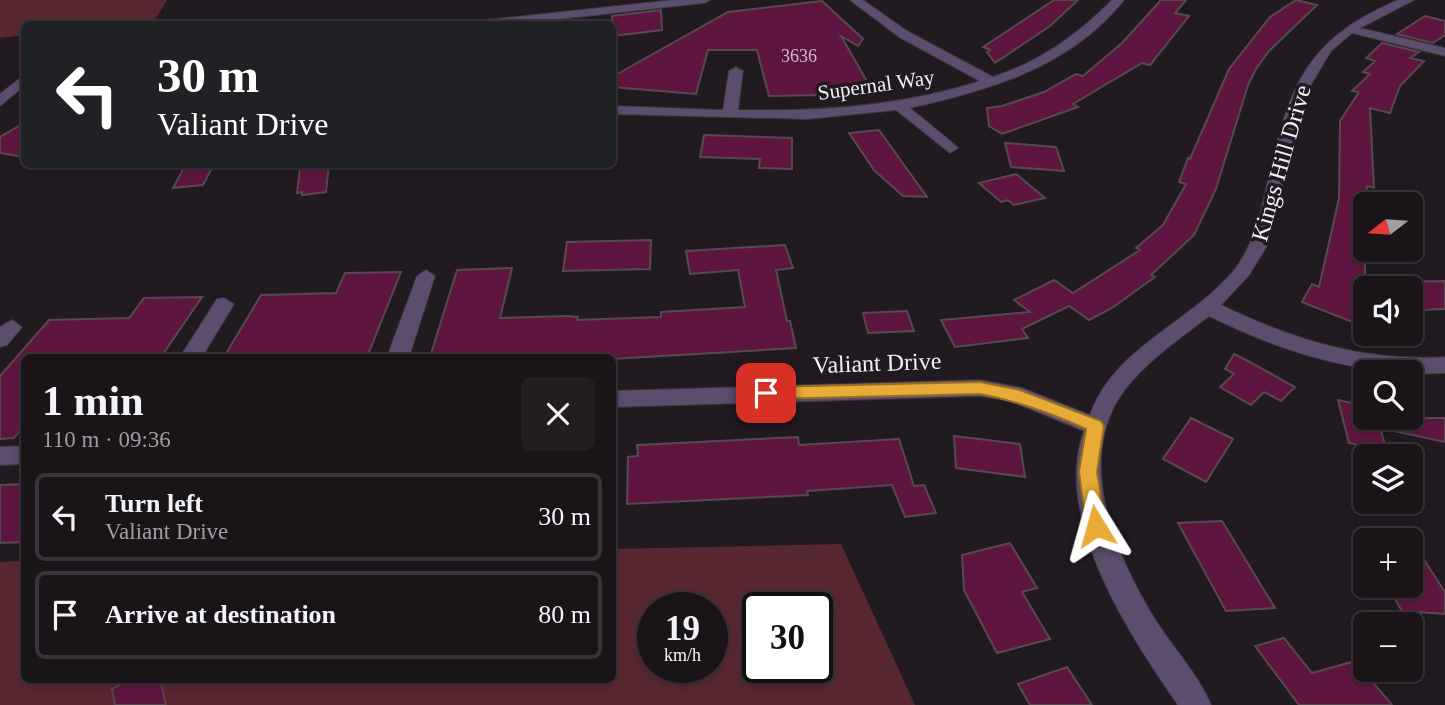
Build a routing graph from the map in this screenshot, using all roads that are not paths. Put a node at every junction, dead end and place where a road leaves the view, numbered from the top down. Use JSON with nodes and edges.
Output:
{"nodes":[{"id":1,"x":704,"y":0,"type":"edge"},
{"id":2,"x":856,"y":0,"type":"edge"},
{"id":3,"x":1118,"y":0,"type":"edge"},
{"id":4,"x":1396,"y":1,"type":"edge"},
{"id":5,"x":652,"y":3,"type":"edge"},
{"id":6,"x":511,"y":21,"type":"edge"},
{"id":7,"x":1351,"y":29,"type":"junction"},
{"id":8,"x":1445,"y":52,"type":"edge"},
{"id":9,"x":736,"y":71,"type":"dead end"},
{"id":10,"x":0,"y":77,"type":"edge"},
{"id":11,"x":21,"y":77,"type":"edge"},
{"id":12,"x":21,"y":80,"type":"edge"},
{"id":13,"x":992,"y":82,"type":"junction"},
{"id":14,"x":0,"y":102,"type":"edge"},
{"id":15,"x":899,"y":106,"type":"junction"},
{"id":16,"x":616,"y":110,"type":"edge"},
{"id":17,"x":730,"y":114,"type":"junction"},
{"id":18,"x":950,"y":148,"type":"dead end"},
{"id":19,"x":426,"y":276,"type":"dead end"},
{"id":20,"x":225,"y":304,"type":"dead end"},
{"id":21,"x":1208,"y":307,"type":"junction"},
{"id":22,"x":193,"y":354,"type":"edge"},
{"id":23,"x":399,"y":354,"type":"edge"},
{"id":24,"x":1445,"y":365,"type":"edge"},
{"id":25,"x":616,"y":399,"type":"edge"},
{"id":26,"x":1095,"y":426,"type":"junction"},
{"id":27,"x":21,"y":455,"type":"edge"},
{"id":28,"x":0,"y":456,"type":"edge"},
{"id":29,"x":1196,"y":705,"type":"edge"}],
"edges":[{"from":1,"to":5,"type":"street"},
{"from":2,"to":13,"type":"street"},
{"from":3,"to":13,"type":"street","name":"Supernal Way"},
{"from":4,"to":7,"type":"street","name":"Kings Hill Drive"},
{"from":5,"to":6,"type":"street"},
{"from":7,"to":8,"type":"street"},
{"from":7,"to":21,"type":"street","name":"Kings Hill Drive"},
{"from":9,"to":17,"type":"street"},
{"from":10,"to":11,"type":"street"},
{"from":12,"to":14,"type":"street"},
{"from":13,"to":15,"type":"street","name":"Supernal Way"},
{"from":15,"to":17,"type":"street","name":"Supernal Way"},
{"from":15,"to":18,"type":"street"},
{"from":16,"to":17,"type":"street","name":"Supernal Way"},
{"from":19,"to":23,"type":"street"},
{"from":20,"to":22,"type":"street"},
{"from":21,"to":24,"type":"street"},
{"from":21,"to":26,"type":"street","name":"Kings Hill Drive"},
{"from":25,"to":26,"type":"street","name":"Valiant Drive"},
{"from":26,"to":29,"type":"street","name":"Kings Hill Drive"},
{"from":27,"to":28,"type":"street"}]}
